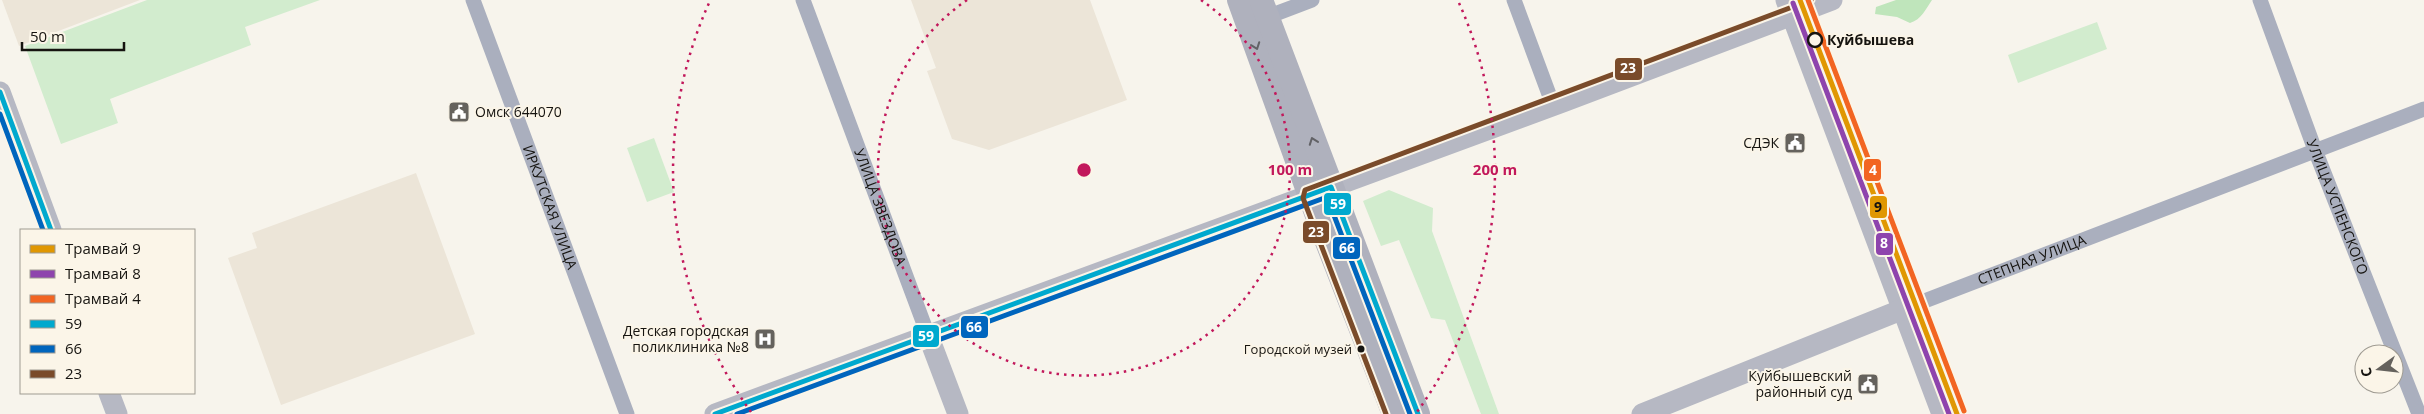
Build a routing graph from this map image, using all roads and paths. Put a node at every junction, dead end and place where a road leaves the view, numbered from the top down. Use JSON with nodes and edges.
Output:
{"nodes":[{"id":1,"x":473,"y":0,"type":"edge"},
{"id":2,"x":803,"y":0,"type":"edge"},
{"id":3,"x":1239,"y":0,"type":"edge"},
{"id":4,"x":1312,"y":0,"type":"edge"},
{"id":5,"x":1514,"y":0,"type":"edge"},
{"id":6,"x":1832,"y":0,"type":"edge"},
{"id":7,"x":2260,"y":0,"type":"edge"},
{"id":8,"x":1264,"y":8,"type":"edge"},
{"id":9,"x":1789,"y":8,"type":"edge"},
{"id":10,"x":0,"y":92,"type":"edge"},
{"id":11,"x":1553,"y":106,"type":"junction"},
{"id":12,"x":2424,"y":109,"type":"edge"},
{"id":13,"x":5,"y":121,"type":"edge"},
{"id":14,"x":2314,"y":150,"type":"junction"},
{"id":15,"x":1320,"y":191,"type":"junction"},
{"id":16,"x":51,"y":229,"type":"edge"},
{"id":17,"x":1901,"y":310,"type":"junction"},
{"id":18,"x":928,"y":335,"type":"junction"},
{"id":19,"x":109,"y":394,"type":"edge"},
{"id":20,"x":117,"y":414,"type":"edge"},
{"id":21,"x":627,"y":414,"type":"edge"},
{"id":22,"x":714,"y":414,"type":"edge"},
{"id":23,"x":958,"y":414,"type":"edge"},
{"id":24,"x":1394,"y":414,"type":"edge"},
{"id":25,"x":1418,"y":414,"type":"edge"},
{"id":26,"x":1642,"y":414,"type":"edge"},
{"id":27,"x":1942,"y":414,"type":"edge"},
{"id":28,"x":2419,"y":414,"type":"edge"}],
"edges":[{"from":1,"to":21,"type":"street","name":"ИРКУТСКАЯ УЛИЦА"},
{"from":2,"to":18,"type":"street","name":"УЛИЦА ЗВЕЗДОВА"},
{"from":3,"to":15,"type":"main road","one_way":true},
{"from":4,"to":8,"type":"street"},
{"from":5,"to":11,"type":"street"},
{"from":6,"to":9,"type":"main road"},
{"from":7,"to":14,"type":"street","name":"УЛИЦА УСПЕНСКОГО"},
{"from":15,"to":8,"type":"main road","one_way":true},
{"from":9,"to":11,"type":"main road"},
{"from":9,"to":17,"type":"main road"},
{"from":10,"to":13,"type":"main road"},
{"from":11,"to":15,"type":"main road"},
{"from":12,"to":14,"type":"street","name":"СТЕПНАЯ УЛИЦА"},
{"from":13,"to":16,"type":"main road"},
{"from":14,"to":17,"type":"street","name":"СТЕПНАЯ УЛИЦА"},
{"from":14,"to":28,"type":"street","name":"УЛИЦА УСПЕНСКОГО"},
{"from":15,"to":18,"type":"main road"},
{"from":15,"to":24,"type":"main road"},
{"from":15,"to":25,"type":"main road"},
{"from":17,"to":26,"type":"main road","name":"СТЕПНАЯ УЛИЦА"},
{"from":17,"to":27,"type":"main road"},
{"from":18,"to":22,"type":"main road"},
{"from":18,"to":23,"type":"main road","name":"УЛИЦА ЗВЕЗДОВА"},
{"from":19,"to":20,"type":"main road"}]}
